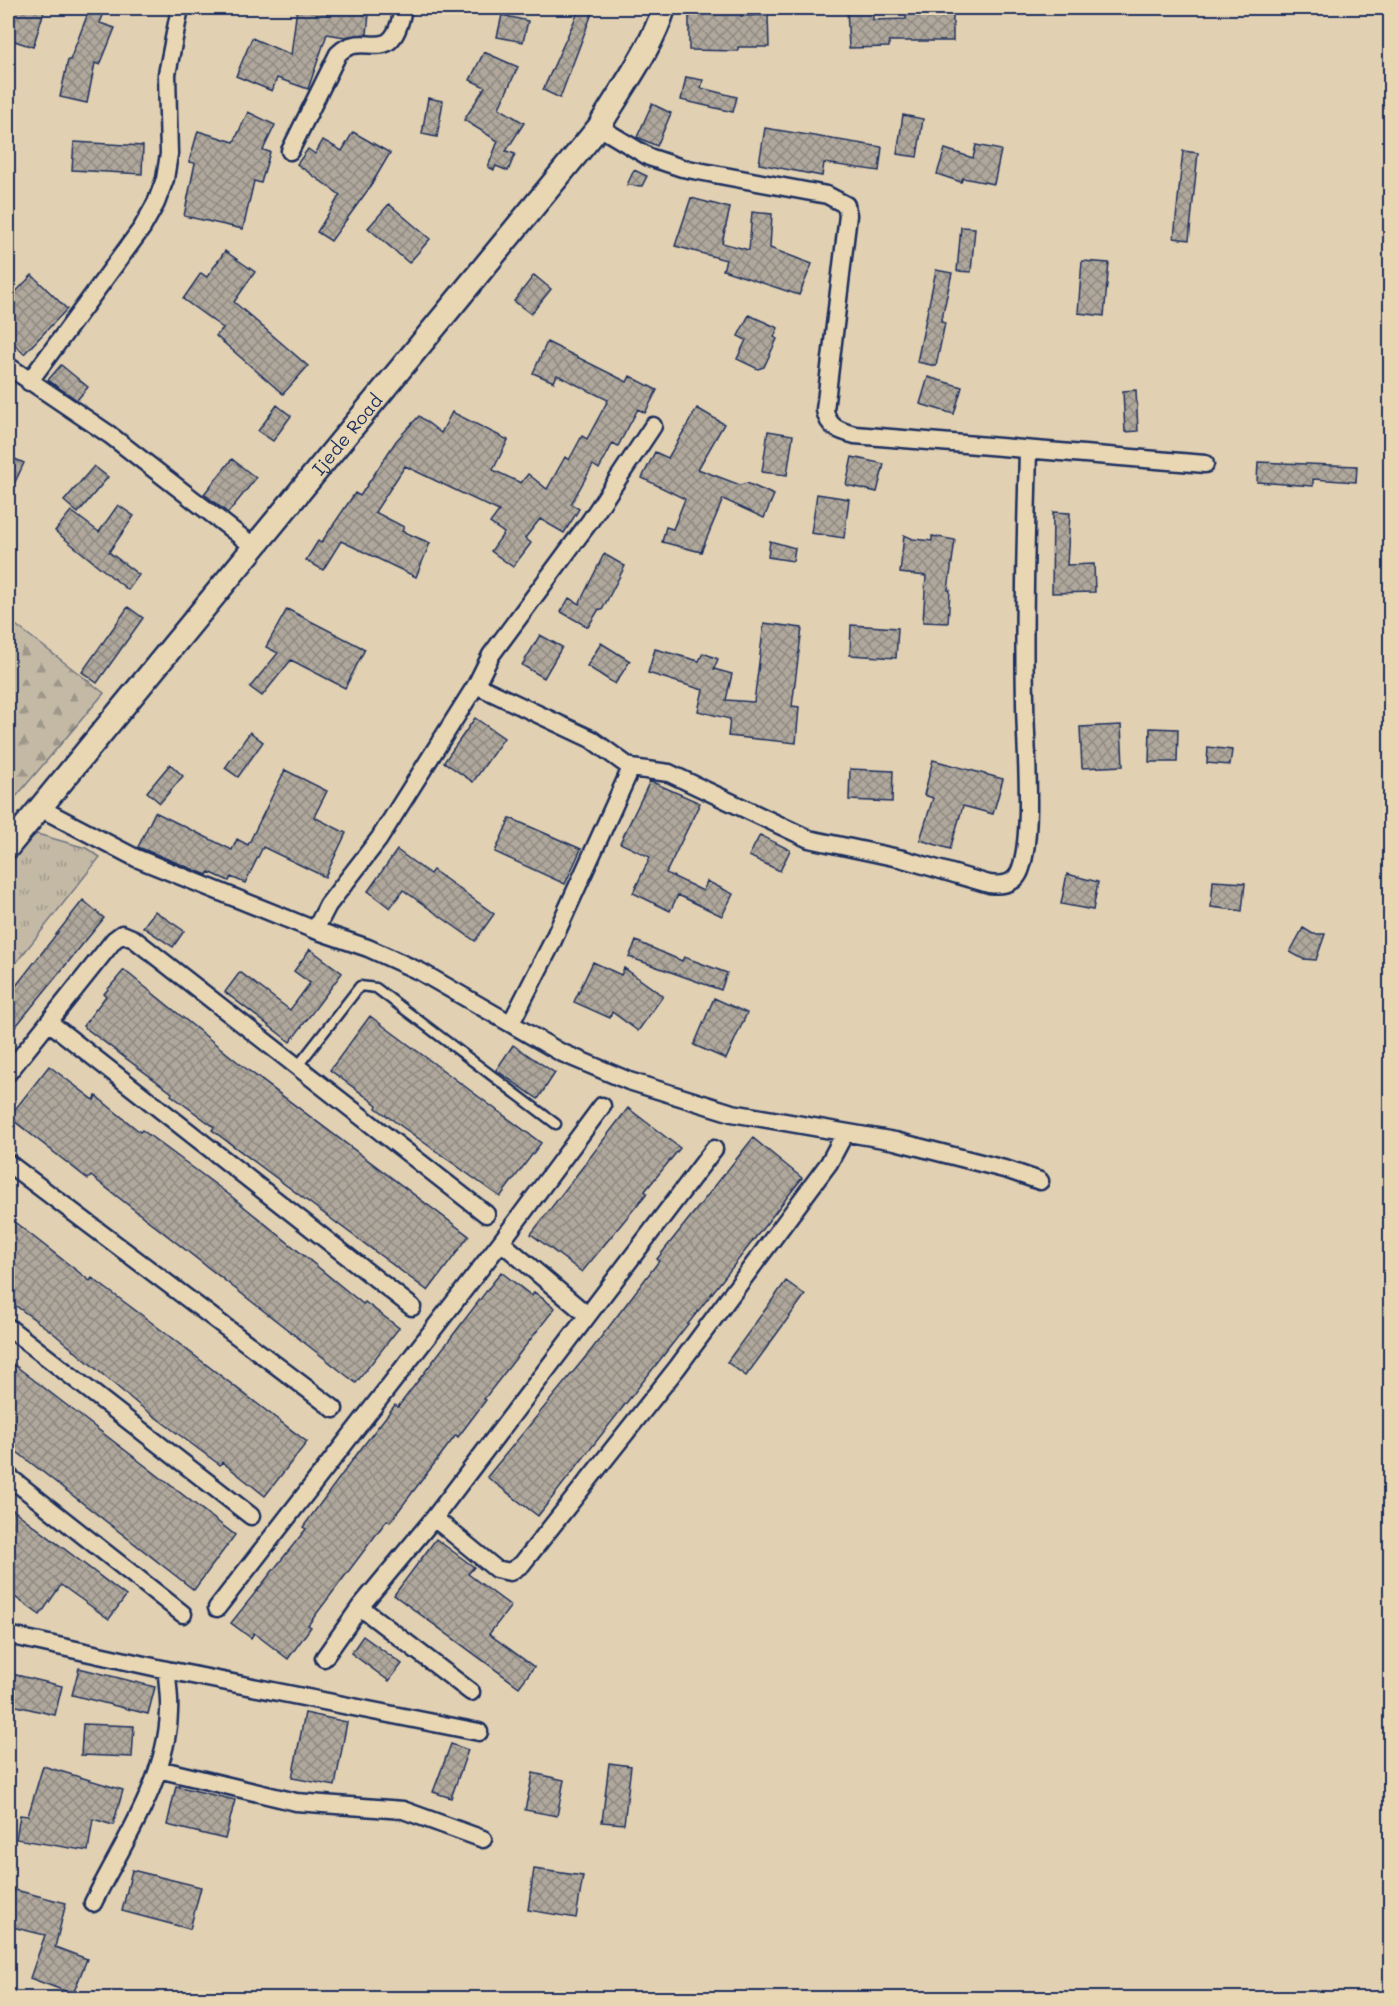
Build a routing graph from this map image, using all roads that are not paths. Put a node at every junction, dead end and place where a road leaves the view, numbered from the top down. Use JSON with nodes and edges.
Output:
{"nodes":[{"id":1,"x":180,"y":8,"type":"edge"},
{"id":2,"x":403,"y":8,"type":"edge"},
{"id":3,"x":663,"y":8,"type":"edge"},
{"id":4,"x":599,"y":127,"type":"junction"},
{"id":5,"x":290,"y":150,"type":"dead end"},
{"id":6,"x":8,"y":366,"type":"edge"},
{"id":7,"x":28,"y":382,"type":"junction"},
{"id":8,"x":653,"y":426,"type":"dead end"},
{"id":9,"x":1028,"y":450,"type":"junction"},
{"id":10,"x":1205,"y":464,"type":"dead end"},
{"id":11,"x":253,"y":546,"type":"junction"},
{"id":12,"x":476,"y":685,"type":"junction"},
{"id":13,"x":631,"y":768,"type":"junction"},
{"id":14,"x":40,"y":808,"type":"junction"},
{"id":15,"x":8,"y":847,"type":"edge"},
{"id":16,"x":315,"y":930,"type":"junction"},
{"id":17,"x":50,"y":1023,"type":"junction"},
{"id":18,"x":511,"y":1023,"type":"junction"},
{"id":19,"x":297,"y":1068,"type":"junction"},
{"id":20,"x":8,"y":1073,"type":"edge"},
{"id":21,"x":602,"y":1106,"type":"dead end"},
{"id":22,"x":556,"y":1124,"type":"dead end"},
{"id":23,"x":845,"y":1133,"type":"junction"},
{"id":24,"x":714,"y":1149,"type":"dead end"},
{"id":25,"x":8,"y":1163,"type":"edge"},
{"id":26,"x":1040,"y":1181,"type":"dead end"},
{"id":27,"x":486,"y":1214,"type":"dead end"},
{"id":28,"x":501,"y":1242,"type":"junction"},
{"id":29,"x":412,"y":1307,"type":"dead end"},
{"id":30,"x":587,"y":1315,"type":"junction"},
{"id":31,"x":8,"y":1327,"type":"edge"},
{"id":32,"x":334,"y":1409,"type":"dead end"},
{"id":33,"x":8,"y":1476,"type":"edge"},
{"id":34,"x":251,"y":1516,"type":"dead end"},
{"id":35,"x":434,"y":1518,"type":"junction"},
{"id":36,"x":360,"y":1607,"type":"junction"},
{"id":37,"x":217,"y":1608,"type":"dead end"},
{"id":38,"x":183,"y":1614,"type":"dead end"},
{"id":39,"x":8,"y":1635,"type":"edge"},
{"id":40,"x":324,"y":1658,"type":"dead end"},
{"id":41,"x":167,"y":1670,"type":"junction"},
{"id":42,"x":471,"y":1692,"type":"dead end"},
{"id":43,"x":479,"y":1732,"type":"dead end"},
{"id":44,"x":158,"y":1769,"type":"junction"},
{"id":45,"x":483,"y":1839,"type":"dead end"},
{"id":46,"x":93,"y":1903,"type":"dead end"}],
"edges":[{"from":1,"to":7,"type":"street"},
{"from":2,"to":5,"type":"street"},
{"from":3,"to":4,"type":"main road","name":"Ijede Road"},
{"from":4,"to":9,"type":"street"},
{"from":4,"to":11,"type":"main road","name":"Ijede Road"},
{"from":6,"to":7,"type":"street"},
{"from":7,"to":11,"type":"street"},
{"from":8,"to":12,"type":"street"},
{"from":9,"to":10,"type":"street"},
{"from":9,"to":13,"type":"street"},
{"from":11,"to":14,"type":"main road","name":"Ijede Road"},
{"from":12,"to":13,"type":"street"},
{"from":12,"to":16,"type":"street"},
{"from":13,"to":18,"type":"street"},
{"from":14,"to":15,"type":"main road","name":"Ijede Road"},
{"from":14,"to":16,"type":"street"},
{"from":16,"to":18,"type":"street"},
{"from":17,"to":19,"type":"street"},
{"from":17,"to":20,"type":"street"},
{"from":17,"to":29,"type":"street"},
{"from":18,"to":23,"type":"street"},
{"from":19,"to":22,"type":"lane"},
{"from":19,"to":27,"type":"street"},
{"from":21,"to":28,"type":"street"},
{"from":23,"to":26,"type":"street"},
{"from":23,"to":35,"type":"street"},
{"from":24,"to":30,"type":"street"},
{"from":25,"to":32,"type":"street"},
{"from":28,"to":30,"type":"street"},
{"from":28,"to":37,"type":"street"},
{"from":30,"to":35,"type":"street"},
{"from":31,"to":34,"type":"street"},
{"from":33,"to":38,"type":"street"},
{"from":35,"to":36,"type":"street"},
{"from":36,"to":40,"type":"street"},
{"from":36,"to":42,"type":"street"},
{"from":39,"to":41,"type":"street"},
{"from":41,"to":43,"type":"street"},
{"from":41,"to":44,"type":"street"},
{"from":44,"to":45,"type":"street"},
{"from":44,"to":46,"type":"street"}]}
